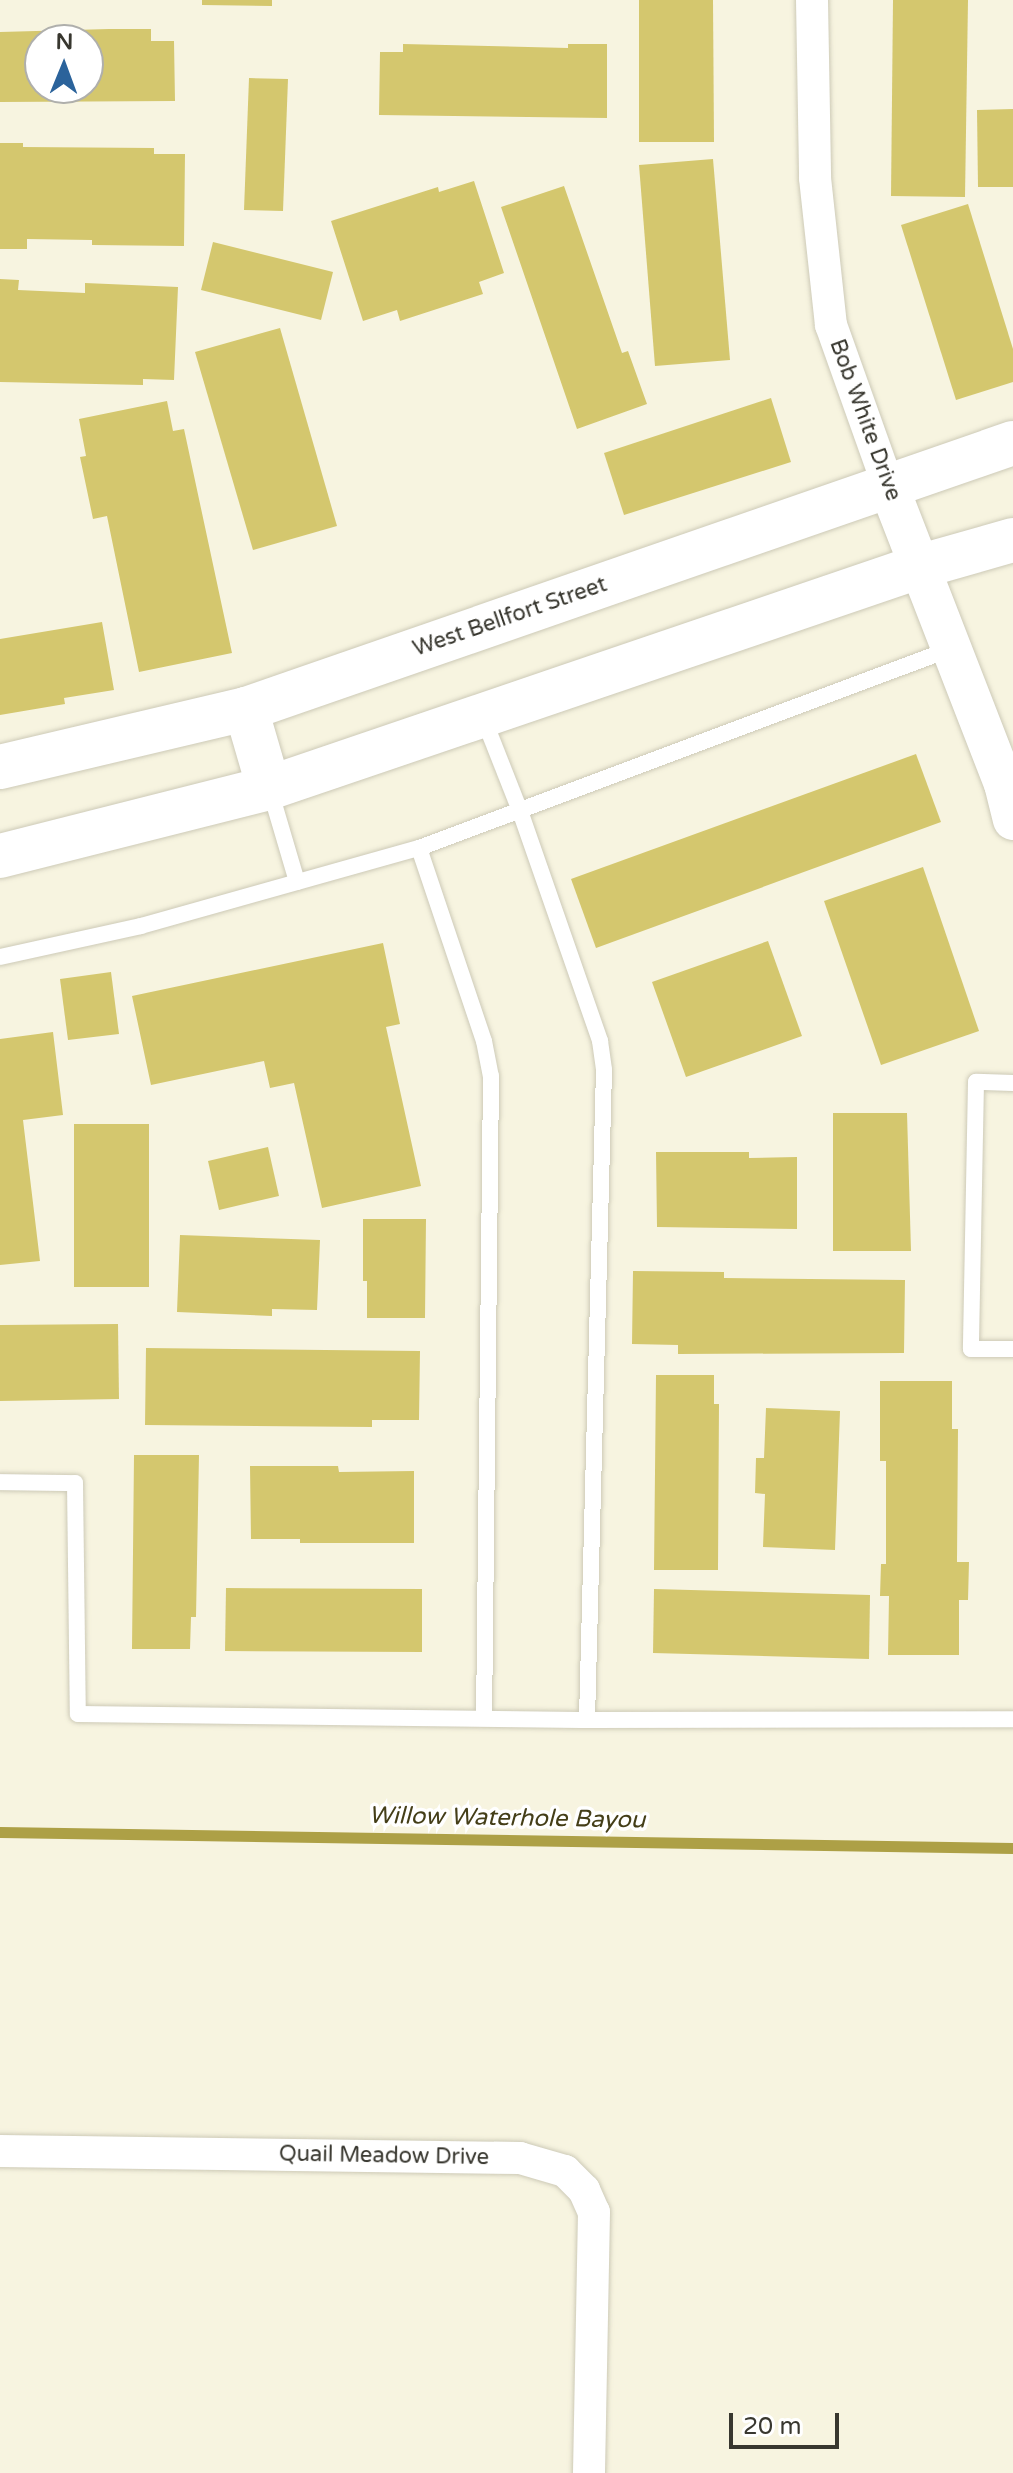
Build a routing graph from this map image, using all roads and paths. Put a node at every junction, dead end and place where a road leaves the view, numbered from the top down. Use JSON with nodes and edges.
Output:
{"nodes":[{"id":1,"x":812,"y":0,"type":"edge"},
{"id":2,"x":1013,"y":443,"type":"edge"},
{"id":3,"x":888,"y":485,"type":"junction"},
{"id":4,"x":1013,"y":540,"type":"edge"},
{"id":5,"x":918,"y":567,"type":"junction"},
{"id":6,"x":950,"y":649,"type":"junction"},
{"id":7,"x":246,"y":709,"type":"junction"},
{"id":8,"x":483,"y":716,"type":"junction"},
{"id":9,"x":0,"y":767,"type":"edge"},
{"id":10,"x":269,"y":788,"type":"junction"},
{"id":11,"x":520,"y":811,"type":"junction"},
{"id":12,"x":1013,"y":820,"type":"edge"},
{"id":13,"x":419,"y":848,"type":"junction"},
{"id":14,"x":0,"y":856,"type":"edge"},
{"id":15,"x":297,"y":882,"type":"junction"},
{"id":16,"x":0,"y":957,"type":"edge"},
{"id":17,"x":1013,"y":1083,"type":"edge"},
{"id":18,"x":1013,"y":1349,"type":"edge"},
{"id":19,"x":0,"y":1482,"type":"edge"},
{"id":20,"x":484,"y":1718,"type":"junction"},
{"id":21,"x":1013,"y":1719,"type":"edge"},
{"id":22,"x":587,"y":1720,"type":"junction"},
{"id":23,"x":0,"y":2151,"type":"edge"},
{"id":24,"x":589,"y":2473,"type":"edge"}],
"edges":[{"from":1,"to":3,"type":"street","name":"Bob White Drive"},
{"from":2,"to":3,"type":"main road","name":"West Bellfort Street"},
{"from":3,"to":5,"type":"street","name":"Bob White Drive"},
{"from":3,"to":7,"type":"main road","name":"West Bellfort Street"},
{"from":4,"to":5,"type":"main road"},
{"from":5,"to":6,"type":"street","name":"Bob White Drive"},
{"from":5,"to":8,"type":"main road"},
{"from":6,"to":11,"type":"lane"},
{"from":6,"to":12,"type":"street","name":"Bob White Drive"},
{"from":7,"to":9,"type":"main road","name":"West Bellfort Street"},
{"from":7,"to":10,"type":"main road"},
{"from":8,"to":10,"type":"main road"},
{"from":8,"to":11,"type":"lane"},
{"from":10,"to":14,"type":"main road"},
{"from":10,"to":15,"type":"lane"},
{"from":11,"to":13,"type":"lane"},
{"from":11,"to":22,"type":"lane"},
{"from":13,"to":15,"type":"lane"},
{"from":13,"to":20,"type":"lane"},
{"from":15,"to":16,"type":"lane"},
{"from":17,"to":18,"type":"lane"},
{"from":19,"to":20,"type":"lane"},
{"from":20,"to":22,"type":"lane"},
{"from":21,"to":22,"type":"lane"},
{"from":23,"to":24,"type":"street","name":"Quail Meadow Drive"}]}
